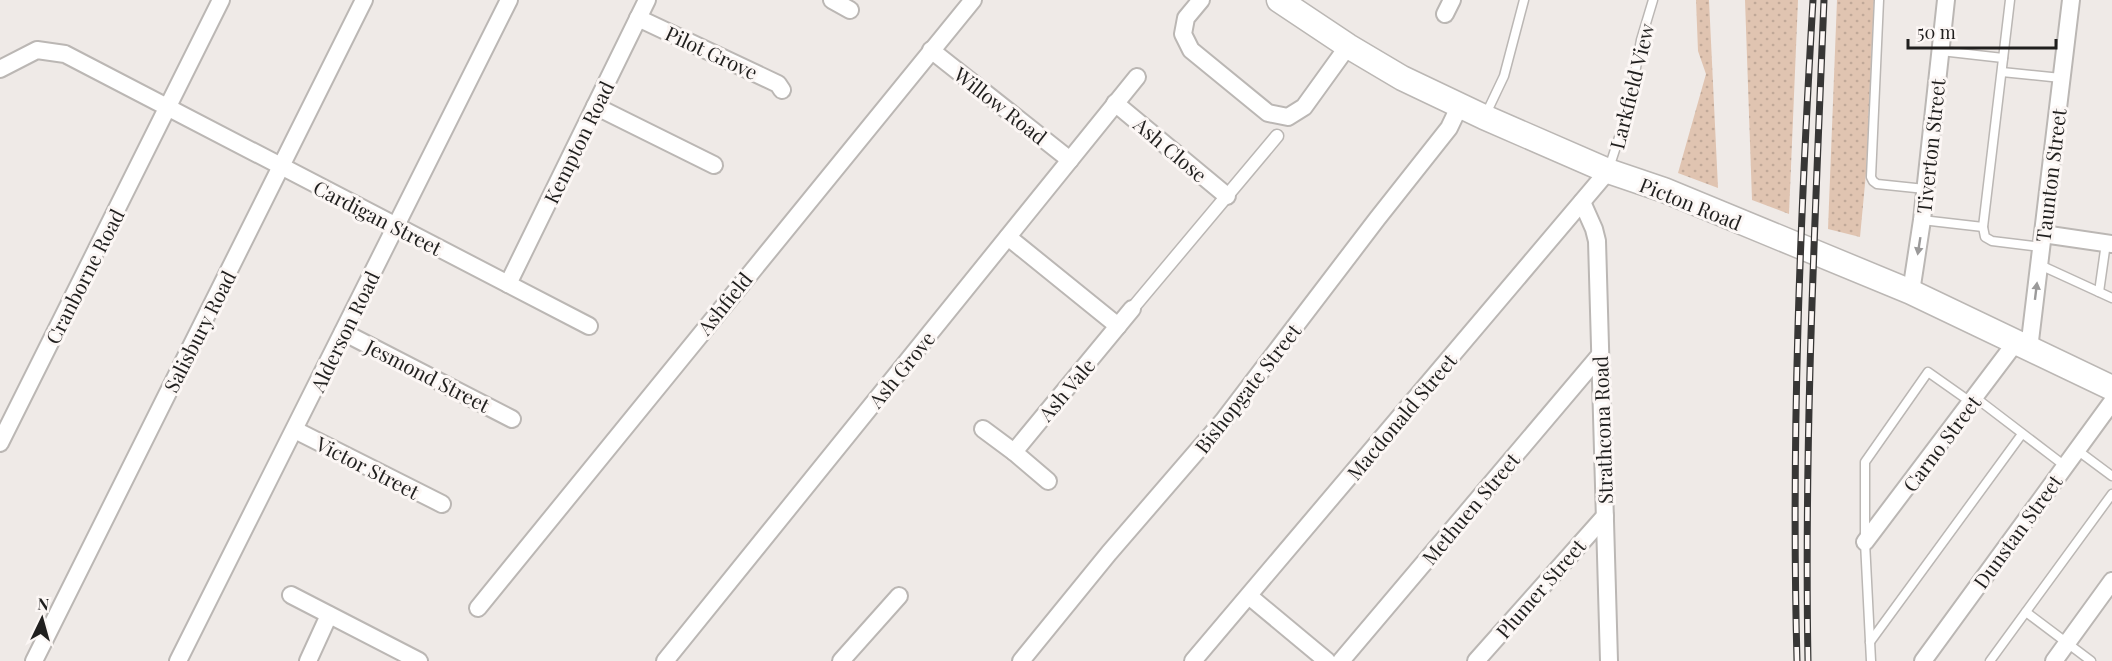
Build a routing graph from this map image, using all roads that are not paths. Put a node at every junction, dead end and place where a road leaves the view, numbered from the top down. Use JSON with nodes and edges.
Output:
{"nodes":[{"id":1,"x":221,"y":0,"type":"edge"},
{"id":2,"x":364,"y":0,"type":"edge"},
{"id":3,"x":509,"y":0,"type":"edge"},
{"id":4,"x":647,"y":0,"type":"edge"},
{"id":5,"x":832,"y":0,"type":"edge"},
{"id":6,"x":973,"y":0,"type":"edge"},
{"id":7,"x":1201,"y":0,"type":"edge"},
{"id":8,"x":1279,"y":0,"type":"edge"},
{"id":9,"x":1524,"y":0,"type":"edge"},
{"id":10,"x":1653,"y":0,"type":"edge"},
{"id":11,"x":1879,"y":0,"type":"edge"},
{"id":12,"x":1946,"y":0,"type":"edge"},
{"id":13,"x":2010,"y":0,"type":"edge"},
{"id":14,"x":2071,"y":0,"type":"edge"},
{"id":15,"x":850,"y":10,"type":"dead end"},
{"id":16,"x":638,"y":18,"type":"junction"},
{"id":17,"x":1348,"y":46,"type":"junction"},
{"id":18,"x":932,"y":50,"type":"junction"},
{"id":19,"x":1941,"y":51,"type":"junction"},
{"id":20,"x":2003,"y":58,"type":"junction"},
{"id":21,"x":0,"y":69,"type":"edge"},
{"id":22,"x":2002,"y":72,"type":"junction"},
{"id":23,"x":1137,"y":77,"type":"dead end"},
{"id":24,"x":2061,"y":78,"type":"junction"},
{"id":25,"x":782,"y":90,"type":"dead end"},
{"id":26,"x":1115,"y":103,"type":"junction"},
{"id":27,"x":1460,"y":105,"type":"junction"},
{"id":28,"x":595,"y":106,"type":"junction"},
{"id":29,"x":168,"y":108,"type":"junction"},
{"id":30,"x":1484,"y":117,"type":"junction"},
{"id":31,"x":1277,"y":136,"type":"dead end"},
{"id":32,"x":1070,"y":160,"type":"junction"},
{"id":33,"x":714,"y":165,"type":"dead end"},
{"id":34,"x":281,"y":167,"type":"junction"},
{"id":35,"x":1608,"y":171,"type":"junction"},
{"id":36,"x":1925,"y":189,"type":"junction"},
{"id":37,"x":1227,"y":196,"type":"junction"},
{"id":38,"x":1582,"y":202,"type":"junction"},
{"id":39,"x":1922,"y":220,"type":"junction"},
{"id":40,"x":396,"y":226,"type":"junction"},
{"id":41,"x":1983,"y":227,"type":"junction"},
{"id":42,"x":1008,"y":237,"type":"junction"},
{"id":43,"x":2042,"y":241,"type":"junction"},
{"id":44,"x":2109,"y":243,"type":"edge"},
{"id":45,"x":2040,"y":265,"type":"junction"},
{"id":46,"x":508,"y":284,"type":"junction"},
{"id":47,"x":1911,"y":292,"type":"junction"},
{"id":48,"x":2099,"y":292,"type":"junction"},
{"id":49,"x":2112,"y":298,"type":"edge"},
{"id":50,"x":1132,"y":309,"type":"joint"},
{"id":51,"x":589,"y":326,"type":"dead end"},
{"id":52,"x":1118,"y":326,"type":"junction"},
{"id":53,"x":343,"y":332,"type":"junction"},
{"id":54,"x":2023,"y":346,"type":"junction"},
{"id":55,"x":1600,"y":355,"type":"junction"},
{"id":56,"x":2112,"y":388,"type":"edge"},
{"id":57,"x":1974,"y":400,"type":"junction"},
{"id":58,"x":2112,"y":402,"type":"edge"},
{"id":59,"x":512,"y":419,"type":"dead end"},
{"id":60,"x":983,"y":429,"type":"dead end"},
{"id":61,"x":295,"y":430,"type":"junction"},
{"id":62,"x":2022,"y":434,"type":"junction"},
{"id":63,"x":0,"y":443,"type":"edge"},
{"id":64,"x":2077,"y":450,"type":"junction"},
{"id":65,"x":1014,"y":452,"type":"junction"},
{"id":66,"x":2065,"y":466,"type":"junction"},
{"id":67,"x":2112,"y":476,"type":"edge"},
{"id":68,"x":1048,"y":481,"type":"dead end"},
{"id":69,"x":2112,"y":494,"type":"edge"},
{"id":70,"x":442,"y":504,"type":"dead end"},
{"id":71,"x":1605,"y":516,"type":"junction"},
{"id":72,"x":1865,"y":542,"type":"junction"},
{"id":73,"x":2112,"y":581,"type":"edge"},
{"id":74,"x":291,"y":595,"type":"dead end"},
{"id":75,"x":899,"y":596,"type":"dead end"},
{"id":76,"x":1249,"y":596,"type":"junction"},
{"id":77,"x":478,"y":608,"type":"dead end"},
{"id":78,"x":2026,"y":612,"type":"junction"},
{"id":79,"x":329,"y":615,"type":"junction"},
{"id":80,"x":1870,"y":642,"type":"junction"},
{"id":81,"x":2067,"y":642,"type":"junction"},
{"id":82,"x":34,"y":661,"type":"edge"},
{"id":83,"x":178,"y":661,"type":"edge"},
{"id":84,"x":308,"y":661,"type":"edge"},
{"id":85,"x":419,"y":661,"type":"edge"},
{"id":86,"x":665,"y":661,"type":"edge"},
{"id":87,"x":842,"y":661,"type":"edge"},
{"id":88,"x":1021,"y":661,"type":"edge"},
{"id":89,"x":1193,"y":661,"type":"edge"},
{"id":90,"x":1328,"y":661,"type":"edge"},
{"id":91,"x":1341,"y":661,"type":"edge"},
{"id":92,"x":1476,"y":661,"type":"edge"},
{"id":93,"x":1609,"y":661,"type":"edge"},
{"id":94,"x":1871,"y":661,"type":"edge"},
{"id":95,"x":1923,"y":661,"type":"edge"},
{"id":96,"x":1990,"y":661,"type":"edge"},
{"id":97,"x":2054,"y":661,"type":"edge"},
{"id":98,"x":2091,"y":661,"type":"edge"}],
"edges":[{"from":1,"to":29,"type":"street","name":"Cranborne Road"},
{"from":2,"to":34,"type":"street","name":"Salisbury Road"},
{"from":3,"to":40,"type":"street","name":"Alderson Road"},
{"from":4,"to":16,"type":"street","name":"Kempton Road"},
{"from":5,"to":15,"type":"street"},
{"from":6,"to":18,"type":"street","name":"Ashfield"},
{"from":7,"to":17,"type":"street"},
{"from":8,"to":17,"type":"main road","name":"Picton Road"},
{"from":9,"to":30,"type":"lane"},
{"from":10,"to":35,"type":"lane","name":"Larkfield View"},
{"from":11,"to":36,"type":"lane"},
{"from":12,"to":19,"type":"street","name":"Tiverton Street"},
{"from":13,"to":20,"type":"lane"},
{"from":14,"to":24,"type":"street","name":"Taunton Street"},
{"from":16,"to":25,"type":"street","name":"Pilot Grove"},
{"from":16,"to":28,"type":"street","name":"Kempton Road"},
{"from":17,"to":27,"type":"main road","name":"Picton Road"},
{"from":18,"to":32,"type":"street","name":"Willow Road"},
{"from":18,"to":77,"type":"street","name":"Ashfield"},
{"from":19,"to":20,"type":"lane"},
{"from":19,"to":36,"type":"street","name":"Tiverton Street"},
{"from":20,"to":22,"type":"lane"},
{"from":21,"to":29,"type":"street","name":"Cardigan Street"},
{"from":22,"to":24,"type":"lane"},
{"from":22,"to":41,"type":"lane"},
{"from":23,"to":26,"type":"street","name":"Ash Grove"},
{"from":24,"to":43,"type":"street","name":"Taunton Street"},
{"from":26,"to":32,"type":"street","name":"Ash Grove"},
{"from":26,"to":37,"type":"street","name":"Ash Close"},
{"from":27,"to":30,"type":"main road","name":"Picton Road"},
{"from":27,"to":88,"type":"street","name":"Bishopgate Street"},
{"from":28,"to":33,"type":"street"},
{"from":28,"to":46,"type":"street","name":"Kempton Road"},
{"from":29,"to":34,"type":"street","name":"Cardigan Street"},
{"from":29,"to":63,"type":"street","name":"Cranborne Road"},
{"from":30,"to":35,"type":"main road","name":"Picton Road"},
{"from":31,"to":37,"type":"street"},
{"from":32,"to":42,"type":"street","name":"Ash Grove"},
{"from":34,"to":40,"type":"street","name":"Cardigan Street"},
{"from":34,"to":82,"type":"street","name":"Salisbury Road"},
{"from":35,"to":38,"type":"street","name":"Macdonald Street"},
{"from":35,"to":47,"type":"main road","name":"Picton Road"},
{"from":36,"to":39,"type":"street","name":"Tiverton Street"},
{"from":37,"to":50,"type":"street"},
{"from":38,"to":55,"type":"street","name":"Strathcona Road"},
{"from":38,"to":76,"type":"street","name":"Macdonald Street"},
{"from":39,"to":41,"type":"lane"},
{"from":39,"to":47,"type":"street","name":"Tiverton Street","one_way":true},
{"from":40,"to":46,"type":"street","name":"Cardigan Street"},
{"from":40,"to":53,"type":"street","name":"Alderson Road"},
{"from":41,"to":43,"type":"lane"},
{"from":42,"to":52,"type":"street"},
{"from":42,"to":86,"type":"street","name":"Ash Grove"},
{"from":43,"to":44,"type":"street"},
{"from":43,"to":45,"type":"street","name":"Taunton Street"},
{"from":44,"to":48,"type":"lane"},
{"from":45,"to":48,"type":"lane"},
{"from":54,"to":45,"type":"street","name":"Taunton Street","one_way":true},
{"from":46,"to":51,"type":"street","name":"Cardigan Street"},
{"from":47,"to":54,"type":"main road","name":"Picton Road"},
{"from":48,"to":49,"type":"lane"},
{"from":50,"to":52,"type":"street","name":"Ash Vale"},
{"from":52,"to":65,"type":"street","name":"Ash Vale"},
{"from":53,"to":59,"type":"street","name":"Jesmond Street"},
{"from":53,"to":61,"type":"street","name":"Alderson Road"},
{"from":54,"to":56,"type":"main road","name":"Picton Road"},
{"from":54,"to":57,"type":"street","name":"Carno Street"},
{"from":55,"to":71,"type":"street","name":"Strathcona Road"},
{"from":55,"to":91,"type":"street","name":"Methuen Street"},
{"from":57,"to":62,"type":"lane"},
{"from":57,"to":72,"type":"street","name":"Carno Street"},
{"from":57,"to":72,"type":"lane"},
{"from":58,"to":64,"type":"street","name":"Dunstan Street"},
{"from":60,"to":65,"type":"street"},
{"from":61,"to":70,"type":"street","name":"Victor Street"},
{"from":61,"to":83,"type":"street","name":"Alderson Road"},
{"from":62,"to":66,"type":"lane"},
{"from":62,"to":80,"type":"lane"},
{"from":64,"to":66,"type":"street","name":"Dunstan Street"},
{"from":64,"to":67,"type":"lane"},
{"from":65,"to":68,"type":"street"},
{"from":66,"to":95,"type":"street","name":"Dunstan Street"},
{"from":69,"to":78,"type":"lane"},
{"from":71,"to":92,"type":"street","name":"Plumer Street"},
{"from":71,"to":93,"type":"street","name":"Strathcona Road"},
{"from":72,"to":80,"type":"lane"},
{"from":73,"to":81,"type":"street"},
{"from":74,"to":79,"type":"street"},
{"from":75,"to":87,"type":"street"},
{"from":76,"to":89,"type":"street","name":"Macdonald Street"},
{"from":76,"to":90,"type":"street"},
{"from":78,"to":81,"type":"lane"},
{"from":78,"to":96,"type":"lane"},
{"from":79,"to":84,"type":"street"},
{"from":79,"to":85,"type":"street"},
{"from":80,"to":94,"type":"lane"},
{"from":81,"to":97,"type":"street"},
{"from":81,"to":98,"type":"lane"}]}
